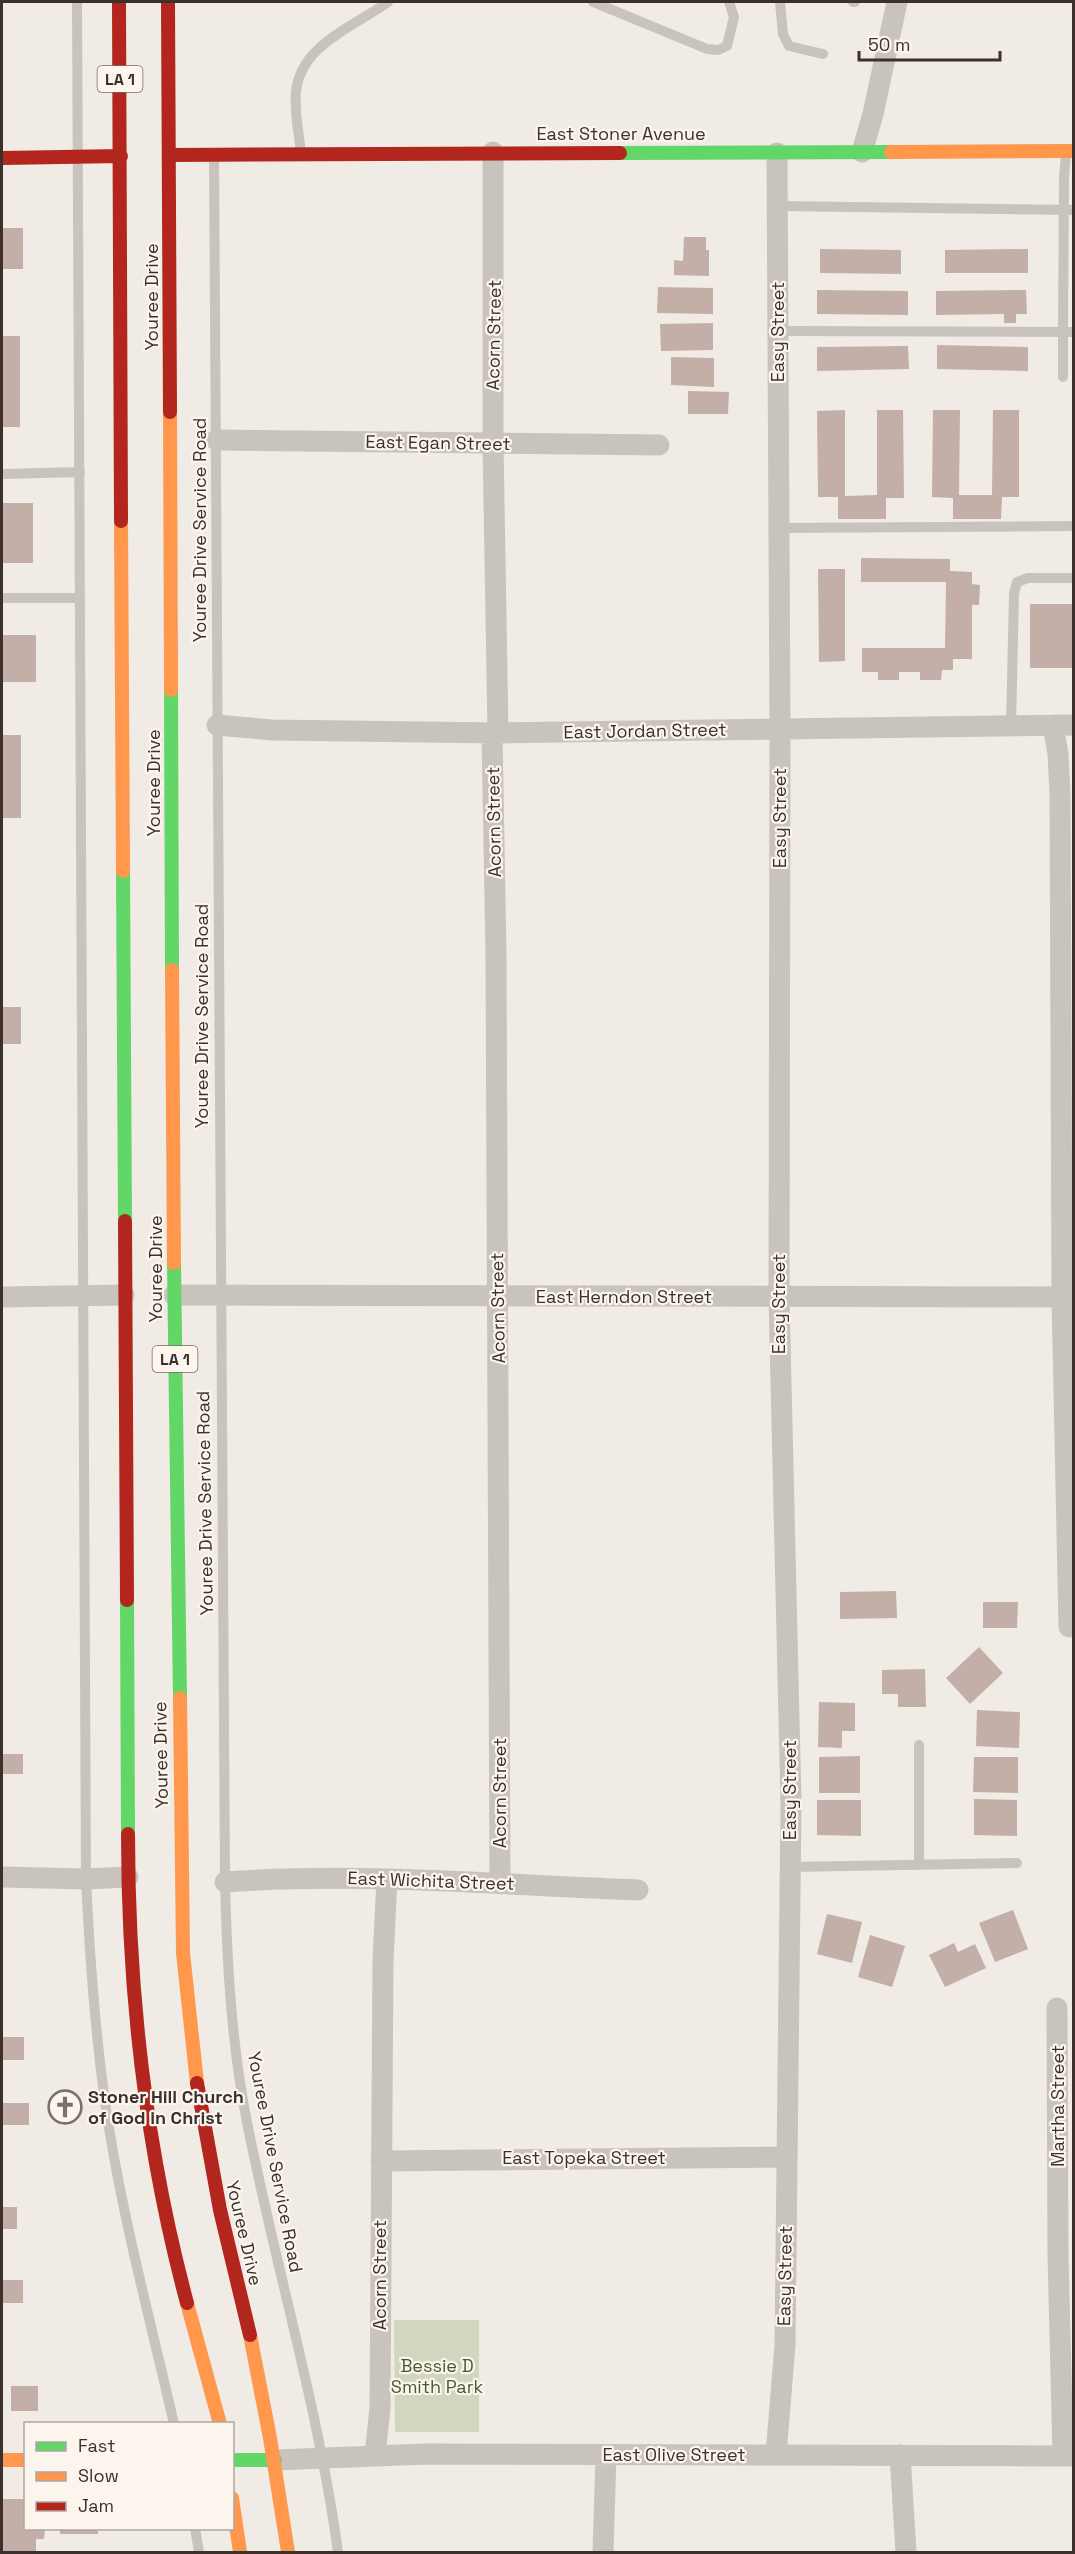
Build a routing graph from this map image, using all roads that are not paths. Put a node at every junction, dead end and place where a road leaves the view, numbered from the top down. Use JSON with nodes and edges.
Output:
{"nodes":[{"id":1,"x":77,"y":2,"type":"edge"},
{"id":2,"x":119,"y":2,"type":"edge"},
{"id":3,"x":168,"y":2,"type":"edge"},
{"id":4,"x":388,"y":2,"type":"edge"},
{"id":5,"x":593,"y":2,"type":"edge"},
{"id":6,"x":729,"y":2,"type":"edge"},
{"id":7,"x":780,"y":2,"type":"edge"},
{"id":8,"x":897,"y":2,"type":"edge"},
{"id":9,"x":823,"y":54,"type":"dead end"},
{"id":10,"x":1070,"y":151,"type":"edge"},
{"id":11,"x":493,"y":152,"type":"junction"},
{"id":12,"x":862,"y":152,"type":"junction"},
{"id":13,"x":214,"y":153,"type":"junction"},
{"id":14,"x":301,"y":153,"type":"junction"},
{"id":15,"x":777,"y":153,"type":"junction"},
{"id":16,"x":163,"y":155,"type":"junction"},
{"id":17,"x":127,"y":156,"type":"junction"},
{"id":18,"x":78,"y":157,"type":"junction"},
{"id":19,"x":2,"y":158,"type":"edge"},
{"id":20,"x":777,"y":206,"type":"junction"},
{"id":21,"x":1069,"y":210,"type":"edge"},
{"id":22,"x":778,"y":331,"type":"junction"},
{"id":23,"x":1068,"y":332,"type":"edge"},
{"id":24,"x":1063,"y":377,"type":"dead end"},
{"id":25,"x":216,"y":440,"type":"junction"},
{"id":26,"x":493,"y":444,"type":"junction"},
{"id":27,"x":659,"y":445,"type":"dead end"},
{"id":28,"x":80,"y":472,"type":"junction"},
{"id":29,"x":2,"y":474,"type":"edge"},
{"id":30,"x":1074,"y":526,"type":"edge"},
{"id":31,"x":780,"y":528,"type":"junction"},
{"id":32,"x":1074,"y":578,"type":"edge"},
{"id":33,"x":2,"y":598,"type":"edge"},
{"id":34,"x":80,"y":598,"type":"junction"},
{"id":35,"x":217,"y":725,"type":"junction"},
{"id":36,"x":1063,"y":725,"type":"edge"},
{"id":37,"x":1011,"y":726,"type":"junction"},
{"id":38,"x":780,"y":728,"type":"junction"},
{"id":39,"x":495,"y":733,"type":"junction"},
{"id":40,"x":84,"y":1295,"type":"junction"},
{"id":41,"x":134,"y":1295,"type":"junction"},
{"id":42,"x":169,"y":1295,"type":"junction"},
{"id":43,"x":219,"y":1295,"type":"junction"},
{"id":44,"x":2,"y":1296,"type":"edge"},
{"id":45,"x":497,"y":1297,"type":"junction"},
{"id":46,"x":1068,"y":1297,"type":"edge"},
{"id":47,"x":779,"y":1298,"type":"junction"},
{"id":48,"x":1069,"y":1627,"type":"dead end"},
{"id":49,"x":919,"y":1745,"type":"dead end"},
{"id":50,"x":1017,"y":1863,"type":"dead end"},
{"id":51,"x":919,"y":1865,"type":"junction"},
{"id":52,"x":790,"y":1866,"type":"junction"},
{"id":53,"x":128,"y":1876,"type":"junction"},
{"id":54,"x":2,"y":1877,"type":"edge"},
{"id":55,"x":86,"y":1879,"type":"junction"},
{"id":56,"x":387,"y":1879,"type":"junction"},
{"id":57,"x":225,"y":1882,"type":"junction"},
{"id":58,"x":500,"y":1882,"type":"junction"},
{"id":59,"x":638,"y":1890,"type":"dead end"},
{"id":60,"x":1057,"y":2008,"type":"dead end"},
{"id":61,"x":786,"y":2157,"type":"junction"},
{"id":62,"x":381,"y":2161,"type":"junction"},
{"id":63,"x":174,"y":2422,"type":"edge"},
{"id":64,"x":219,"y":2422,"type":"edge"},
{"id":65,"x":375,"y":2455,"type":"junction"},
{"id":66,"x":606,"y":2455,"type":"junction"},
{"id":67,"x":776,"y":2455,"type":"junction"},
{"id":68,"x":900,"y":2455,"type":"junction"},
{"id":69,"x":1068,"y":2456,"type":"edge"},
{"id":70,"x":2,"y":2460,"type":"edge"},
{"id":71,"x":24,"y":2460,"type":"edge"},
{"id":72,"x":234,"y":2460,"type":"edge"},
{"id":73,"x":275,"y":2460,"type":"junction"},
{"id":74,"x":321,"y":2460,"type":"junction"},
{"id":75,"x":234,"y":2512,"type":"edge"},
{"id":76,"x":195,"y":2530,"type":"edge"},
{"id":77,"x":200,"y":2553,"type":"edge"},
{"id":78,"x":240,"y":2553,"type":"edge"},
{"id":79,"x":288,"y":2553,"type":"edge"},
{"id":80,"x":338,"y":2553,"type":"edge"},
{"id":81,"x":603,"y":2553,"type":"edge"},
{"id":82,"x":906,"y":2553,"type":"edge"}],
"edges":[{"from":1,"to":18,"type":"lane"},
{"from":2,"to":17,"type":"main road","number":"LA 1"},
{"from":3,"to":16,"type":"main road","number":"LA 1"},
{"from":4,"to":14,"type":"lane"},
{"from":5,"to":6,"type":"lane"},
{"from":7,"to":9,"type":"lane"},
{"from":8,"to":12,"type":"street"},
{"from":10,"to":12,"type":"main road","name":"East Stoner Avenue"},
{"from":10,"to":21,"type":"lane"},
{"from":11,"to":14,"type":"main road","name":"East Stoner Avenue"},
{"from":11,"to":15,"type":"main road","name":"East Stoner Avenue"},
{"from":11,"to":26,"type":"street","name":"Acorn Street"},
{"from":12,"to":15,"type":"main road","name":"East Stoner Avenue"},
{"from":13,"to":14,"type":"main road","name":"East Stoner Avenue"},
{"from":13,"to":16,"type":"main road","name":"East Stoner Avenue"},
{"from":13,"to":25,"type":"lane","name":"Youree Drive Service Road"},
{"from":15,"to":20,"type":"street","name":"Easy Street"},
{"from":16,"to":42,"type":"main road","name":"Youree Drive","number":"LA 1"},
{"from":17,"to":18,"type":"main road"},
{"from":17,"to":41,"type":"main road","name":"Youree Drive","number":"LA 1"},
{"from":18,"to":19,"type":"main road"},
{"from":18,"to":28,"type":"lane"},
{"from":20,"to":21,"type":"lane"},
{"from":20,"to":22,"type":"street","name":"Easy Street"},
{"from":21,"to":23,"type":"lane"},
{"from":22,"to":23,"type":"lane"},
{"from":22,"to":31,"type":"street","name":"Easy Street"},
{"from":23,"to":24,"type":"lane"},
{"from":25,"to":26,"type":"street","name":"East Egan Street"},
{"from":25,"to":35,"type":"lane","name":"Youree Drive Service Road"},
{"from":26,"to":27,"type":"street","name":"East Egan Street"},
{"from":26,"to":39,"type":"street","name":"Acorn Street"},
{"from":28,"to":29,"type":"lane"},
{"from":28,"to":34,"type":"lane"},
{"from":30,"to":31,"type":"lane"},
{"from":31,"to":38,"type":"street","name":"Easy Street"},
{"from":32,"to":37,"type":"lane"},
{"from":33,"to":34,"type":"lane"},
{"from":34,"to":40,"type":"lane"},
{"from":35,"to":39,"type":"street","name":"East Jordan Street"},
{"from":35,"to":43,"type":"lane","name":"Youree Drive Service Road"},
{"from":36,"to":37,"type":"street","name":"East Jordan Street"},
{"from":36,"to":46,"type":"street"},
{"from":37,"to":38,"type":"street","name":"East Jordan Street"},
{"from":38,"to":39,"type":"street","name":"East Jordan Street"},
{"from":38,"to":47,"type":"street","name":"Easy Street"},
{"from":39,"to":45,"type":"street","name":"Acorn Street"},
{"from":40,"to":41,"type":"street"},
{"from":40,"to":44,"type":"street"},
{"from":40,"to":55,"type":"lane"},
{"from":41,"to":53,"type":"main road","name":"Youree Drive","number":"LA 1"},
{"from":42,"to":43,"type":"street","name":"East Herndon Street"},
{"from":42,"to":73,"type":"main road","name":"Youree Drive","number":"LA 1"},
{"from":43,"to":45,"type":"street","name":"East Herndon Street"},
{"from":43,"to":57,"type":"lane","name":"Youree Drive Service Road"},
{"from":45,"to":47,"type":"street","name":"East Herndon Street"},
{"from":45,"to":58,"type":"street","name":"Acorn Street"},
{"from":46,"to":47,"type":"street","name":"East Herndon Street"},
{"from":46,"to":48,"type":"street"},
{"from":47,"to":52,"type":"street","name":"Easy Street"},
{"from":49,"to":51,"type":"lane"},
{"from":50,"to":51,"type":"lane"},
{"from":51,"to":52,"type":"lane"},
{"from":52,"to":61,"type":"street","name":"Easy Street"},
{"from":53,"to":55,"type":"street"},
{"from":53,"to":64,"type":"main road","name":"Youree Drive","number":"LA 1"},
{"from":54,"to":55,"type":"street"},
{"from":55,"to":63,"type":"lane"},
{"from":56,"to":57,"type":"street","name":"East Wichita Street"},
{"from":56,"to":58,"type":"street","name":"East Wichita Street"},
{"from":56,"to":62,"type":"street","name":"Acorn Street"},
{"from":57,"to":74,"type":"lane","name":"Youree Drive Service Road"},
{"from":58,"to":59,"type":"street","name":"East Wichita Street"},
{"from":60,"to":69,"type":"street","name":"Martha Street"},
{"from":61,"to":62,"type":"street","name":"East Topeka Street"},
{"from":61,"to":67,"type":"street","name":"Easy Street"},
{"from":62,"to":65,"type":"street","name":"Acorn Street"},
{"from":65,"to":66,"type":"street","name":"East Olive Street"},
{"from":65,"to":74,"type":"street","name":"East Olive Street"},
{"from":66,"to":67,"type":"street","name":"East Olive Street"},
{"from":66,"to":81,"type":"street"},
{"from":67,"to":68,"type":"street","name":"East Olive Street"},
{"from":68,"to":69,"type":"street","name":"East Olive Street"},
{"from":68,"to":82,"type":"street"},
{"from":70,"to":71,"type":"main road"},
{"from":72,"to":73,"type":"main road"},
{"from":73,"to":74,"type":"street","name":"East Olive Street"},
{"from":73,"to":79,"type":"main road","name":"Youree Drive","number":"LA 1"},
{"from":74,"to":80,"type":"lane","name":"Youree Drive Service Road"},
{"from":75,"to":78,"type":"main road"},
{"from":76,"to":77,"type":"lane"}]}
